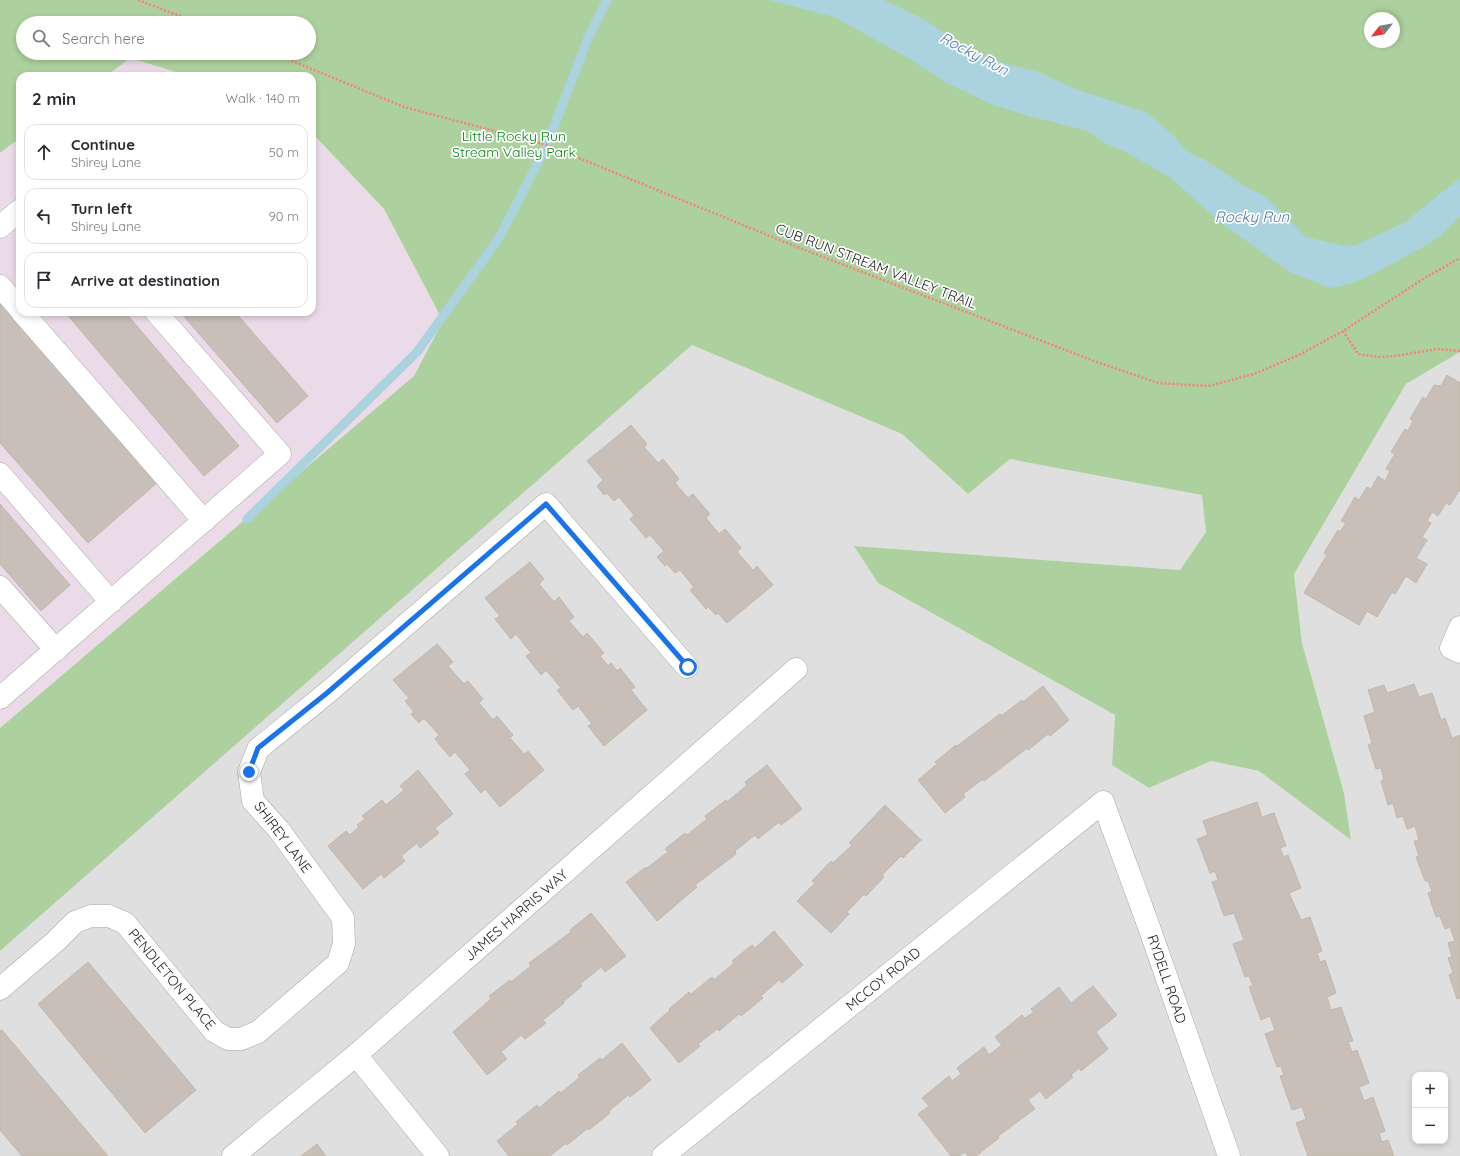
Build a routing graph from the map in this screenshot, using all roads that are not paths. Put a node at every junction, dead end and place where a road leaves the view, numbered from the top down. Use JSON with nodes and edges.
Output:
{"nodes":[{"id":1,"x":16,"y":213,"type":"edge"},
{"id":2,"x":0,"y":227,"type":"edge"},
{"id":3,"x":0,"y":286,"type":"edge"},
{"id":4,"x":16,"y":304,"type":"edge"},
{"id":5,"x":25,"y":316,"type":"edge"},
{"id":6,"x":159,"y":316,"type":"edge"},
{"id":7,"x":0,"y":474,"type":"edge"},
{"id":8,"x":204,"y":521,"type":"junction"},
{"id":9,"x":0,"y":587,"type":"edge"},
{"id":10,"x":111,"y":602,"type":"junction"},
{"id":11,"x":1460,"y":627,"type":"edge"},
{"id":12,"x":56,"y":650,"type":"junction"},
{"id":13,"x":1460,"y":652,"type":"edge"},
{"id":14,"x":688,"y":667,"type":"dead end"},
{"id":15,"x":796,"y":669,"type":"dead end"},
{"id":16,"x":0,"y":698,"type":"edge"},
{"id":17,"x":1104,"y":802,"type":"joint"},
{"id":18,"x":0,"y":989,"type":"edge"},
{"id":19,"x":306,"y":991,"type":"joint"},
{"id":20,"x":356,"y":1056,"type":"junction"},
{"id":21,"x":233,"y":1156,"type":"edge"},
{"id":22,"x":438,"y":1156,"type":"edge"},
{"id":23,"x":663,"y":1156,"type":"edge"},
{"id":24,"x":1229,"y":1156,"type":"edge"}],
"edges":[{"from":1,"to":2,"type":"street"},
{"from":3,"to":4,"type":"street"},
{"from":5,"to":8,"type":"street"},
{"from":6,"to":8,"type":"street"},
{"from":7,"to":10,"type":"street"},
{"from":8,"to":10,"type":"street"},
{"from":9,"to":12,"type":"street"},
{"from":10,"to":12,"type":"street"},
{"from":11,"to":13,"type":"street"},
{"from":12,"to":16,"type":"street"},
{"from":14,"to":19,"type":"street","name":"SHIREY LANE"},
{"from":15,"to":20,"type":"street","name":"JAMES HARRIS WAY"},
{"from":17,"to":23,"type":"street","name":"MCCOY ROAD"},
{"from":17,"to":24,"type":"street","name":"RYDELL ROAD"},
{"from":18,"to":19,"type":"street","name":"PENDLETON PLACE"},
{"from":20,"to":21,"type":"street","name":"JAMES HARRIS WAY"},
{"from":20,"to":22,"type":"street"}]}
